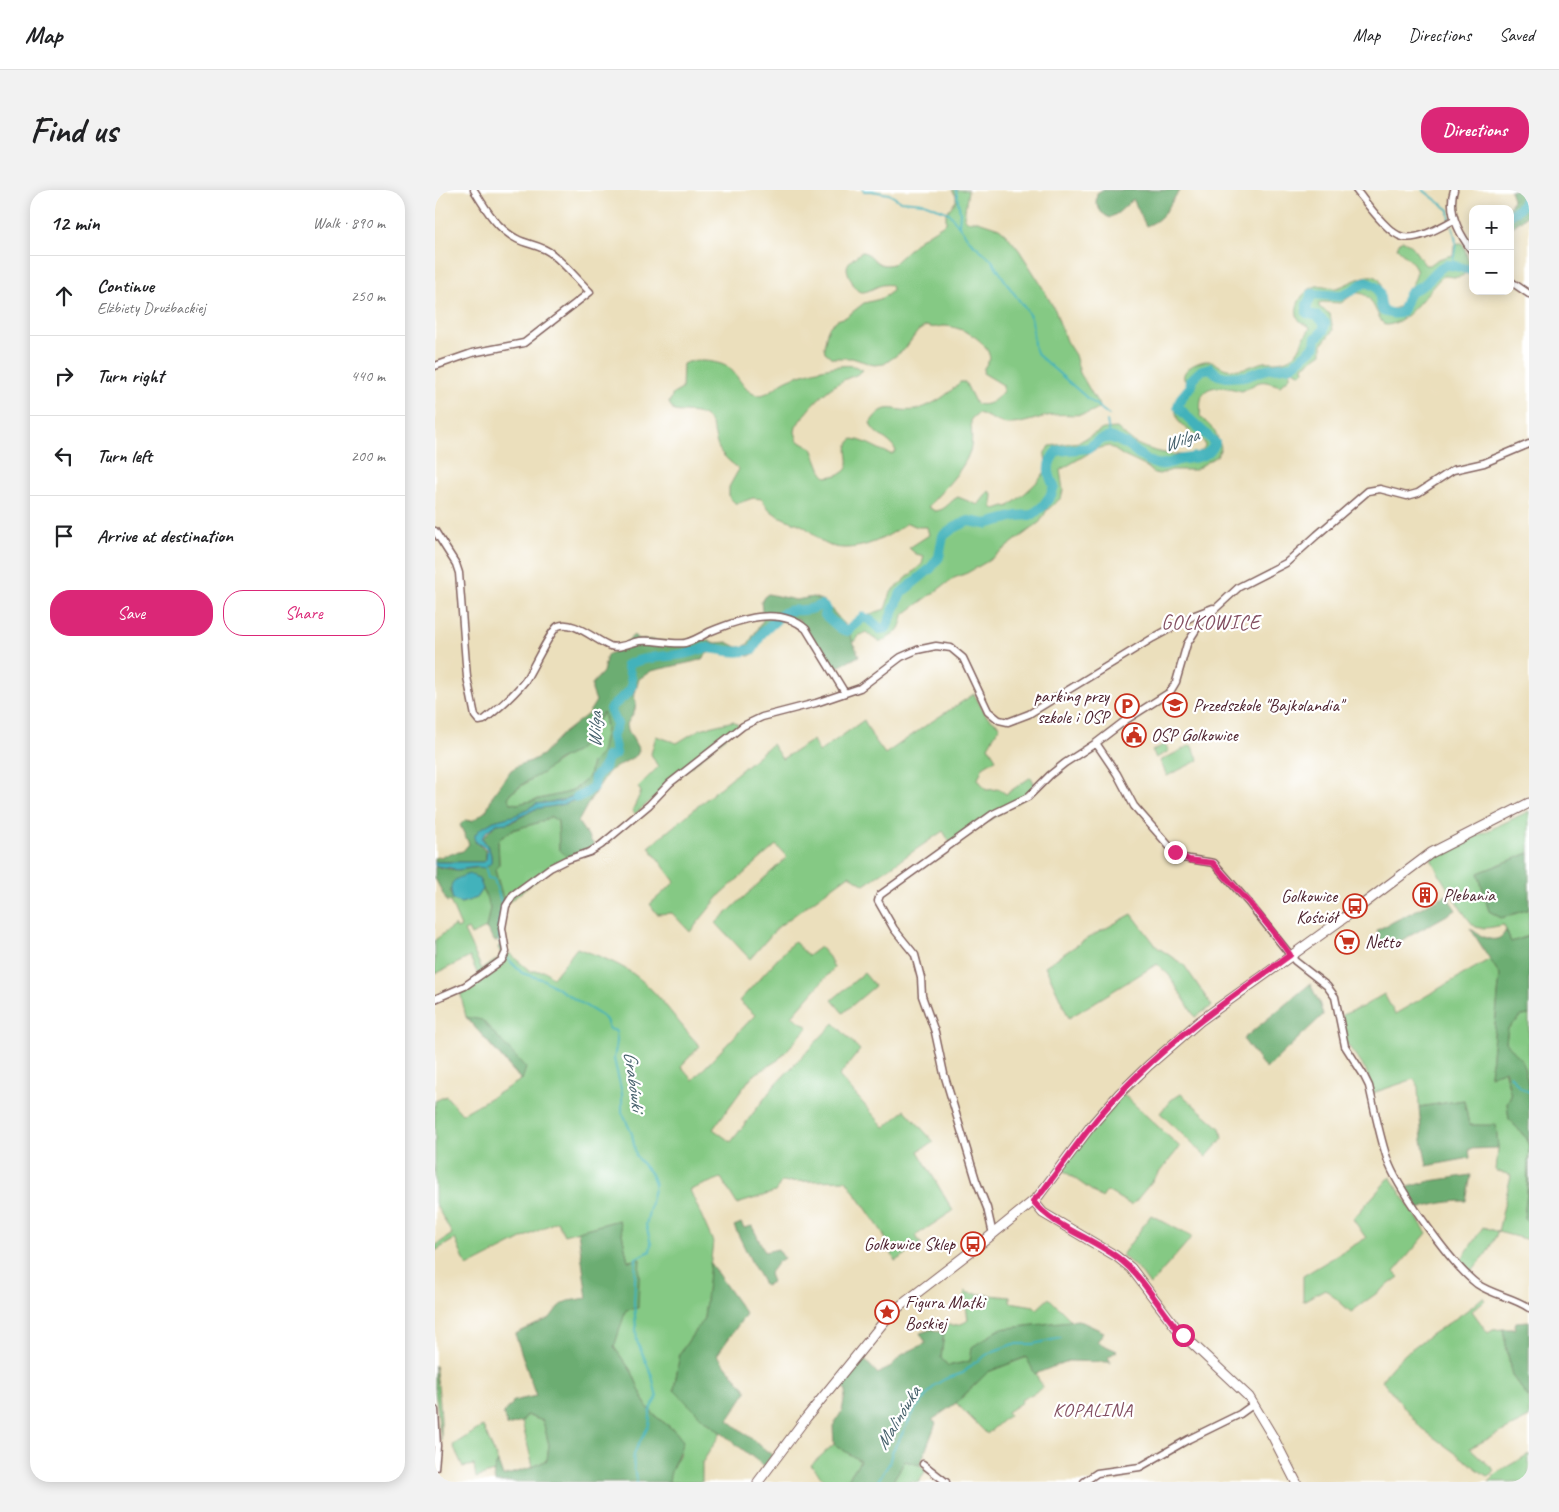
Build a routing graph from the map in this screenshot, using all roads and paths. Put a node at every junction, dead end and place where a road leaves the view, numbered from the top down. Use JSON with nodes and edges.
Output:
{"nodes":[{"id":1,"x":474,"y":190,"type":"edge"},
{"id":2,"x":1356,"y":190,"type":"edge"},
{"id":3,"x":1454,"y":190,"type":"edge"},
{"id":4,"x":1455,"y":220,"type":"junction"},
{"id":5,"x":1472,"y":250,"type":"edge"},
{"id":6,"x":1514,"y":284,"type":"edge"},
{"id":7,"x":1529,"y":294,"type":"edge"},
{"id":8,"x":435,"y":366,"type":"edge"},
{"id":9,"x":1529,"y":444,"type":"edge"},
{"id":10,"x":435,"y":531,"type":"edge"},
{"id":11,"x":1215,"y":608,"type":"junction"},
{"id":12,"x":845,"y":693,"type":"junction"},
{"id":13,"x":1096,"y":743,"type":"junction"},
{"id":14,"x":1529,"y":804,"type":"edge"},
{"id":15,"x":1290,"y":955,"type":"junction"},
{"id":16,"x":435,"y":999,"type":"edge"},
{"id":17,"x":1033,"y":1201,"type":"junction"},
{"id":18,"x":994,"y":1234,"type":"junction"},
{"id":19,"x":1529,"y":1308,"type":"edge"},
{"id":20,"x":1254,"y":1404,"type":"junction"},
{"id":21,"x":435,"y":1410,"type":"edge"},
{"id":22,"x":923,"y":1464,"type":"dead end"},
{"id":23,"x":435,"y":1468,"type":"edge"},
{"id":24,"x":758,"y":1482,"type":"edge"},
{"id":25,"x":946,"y":1482,"type":"edge"},
{"id":26,"x":1084,"y":1482,"type":"edge"},
{"id":27,"x":1297,"y":1482,"type":"edge"}],
"edges":[{"from":1,"to":8,"type":"street"},
{"from":2,"to":4,"type":"street"},
{"from":3,"to":4,"type":"street"},
{"from":4,"to":5,"type":"street"},
{"from":6,"to":7,"type":"street"},
{"from":9,"to":11,"type":"street"},
{"from":10,"to":12,"type":"street"},
{"from":11,"to":12,"type":"street"},
{"from":11,"to":13,"type":"street"},
{"from":12,"to":16,"type":"street"},
{"from":13,"to":15,"type":"street"},
{"from":13,"to":18,"type":"street"},
{"from":14,"to":15,"type":"street"},
{"from":15,"to":17,"type":"street"},
{"from":15,"to":19,"type":"street"},
{"from":17,"to":18,"type":"street"},
{"from":17,"to":20,"type":"street"},
{"from":18,"to":24,"type":"street"},
{"from":20,"to":26,"type":"street"},
{"from":20,"to":27,"type":"street"},
{"from":21,"to":23,"type":"street"},
{"from":22,"to":25,"type":"street"}]}
